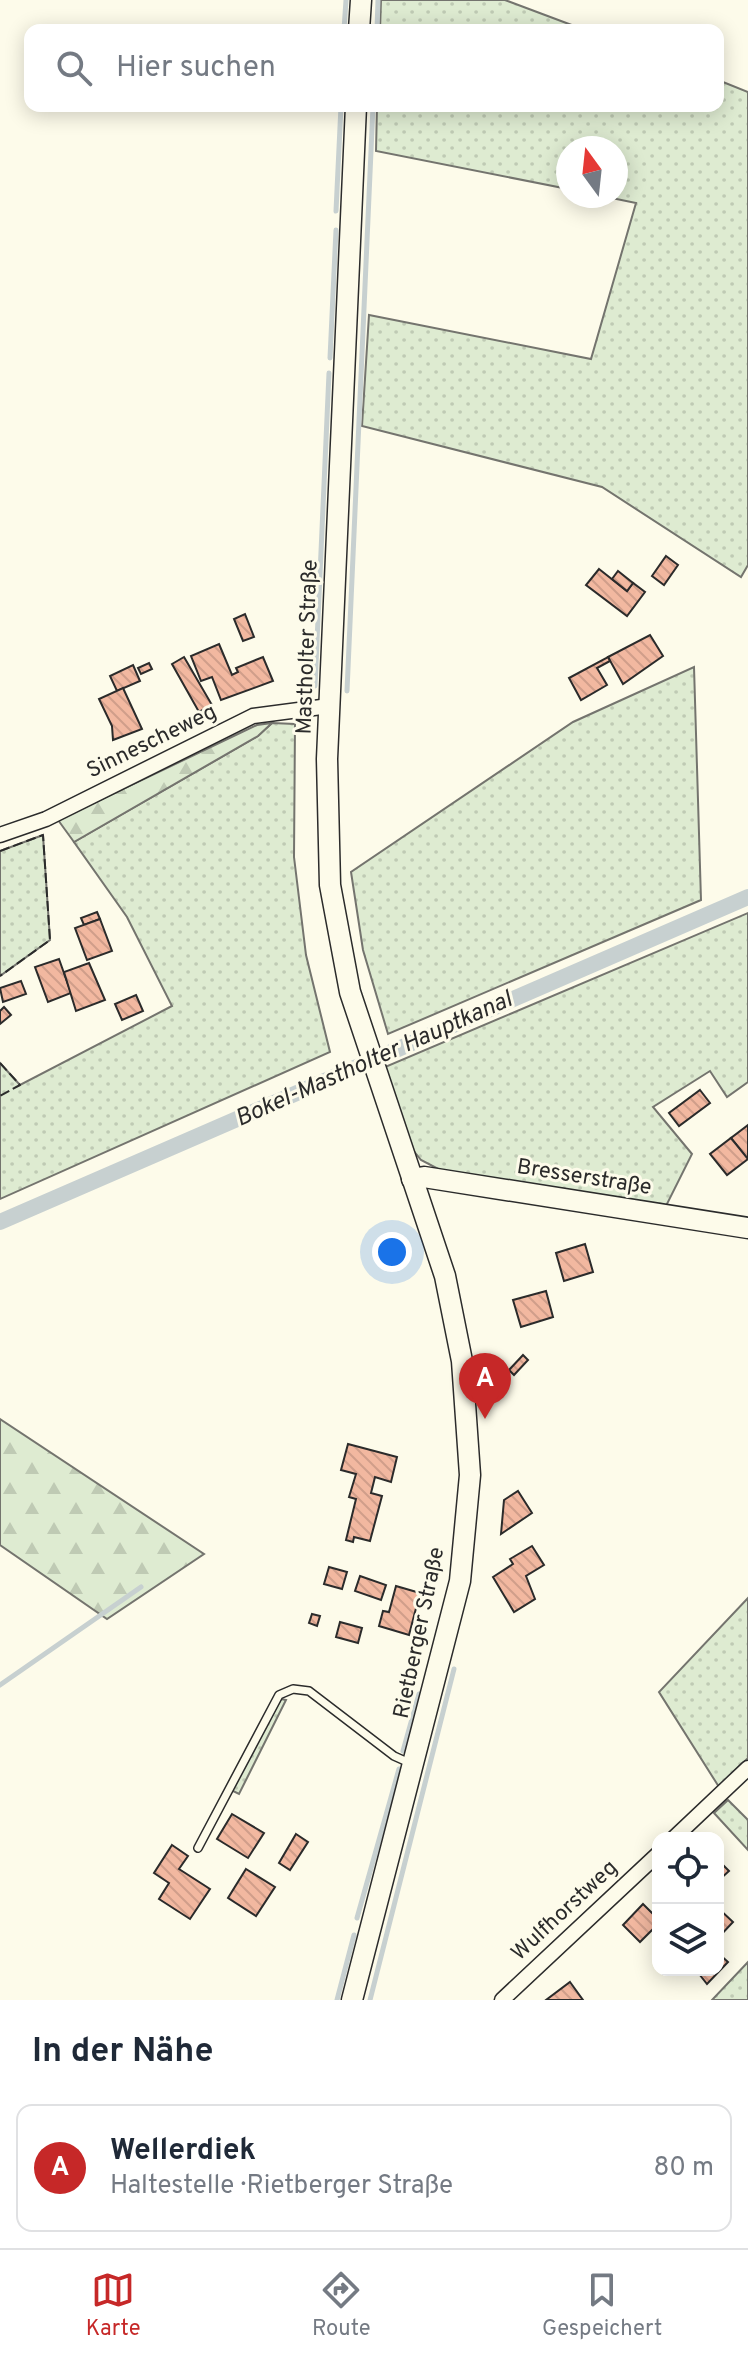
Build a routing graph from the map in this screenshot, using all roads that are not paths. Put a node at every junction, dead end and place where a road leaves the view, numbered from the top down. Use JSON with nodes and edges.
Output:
{"nodes":[{"id":1,"x":361,"y":0,"type":"edge"},
{"id":2,"x":359,"y":24,"type":"edge"},
{"id":3,"x":356,"y":112,"type":"edge"},
{"id":4,"x":329,"y":706,"type":"junction"},
{"id":5,"x":0,"y":835,"type":"edge"},
{"id":6,"x":412,"y":1179,"type":"junction"},
{"id":7,"x":748,"y":1228,"type":"edge"},
{"id":8,"x":414,"y":1765,"type":"junction"},
{"id":9,"x":748,"y":1768,"type":"edge"},
{"id":10,"x":680,"y":1832,"type":"edge"},
{"id":11,"x":198,"y":1848,"type":"dead end"},
{"id":12,"x":652,"y":1860,"type":"edge"},
{"id":13,"x":352,"y":2000,"type":"edge"},
{"id":14,"x":502,"y":2000,"type":"edge"}],
"edges":[{"from":1,"to":2,"type":"main road"},
{"from":3,"to":4,"type":"main road","name":"Mastholter Straße"},
{"from":4,"to":5,"type":"street","name":"Sinnescheweg"},
{"from":4,"to":6,"type":"main road","name":"Mastholter Straße"},
{"from":6,"to":7,"type":"main road","name":"Bresserstraße"},
{"from":6,"to":8,"type":"main road","name":"Rietberger Straße"},
{"from":8,"to":11,"type":"lane"},
{"from":8,"to":13,"type":"main road","name":"Rietberger Straße"},
{"from":9,"to":10,"type":"street"},
{"from":12,"to":14,"type":"street","name":"Wulfhorstweg"}]}
